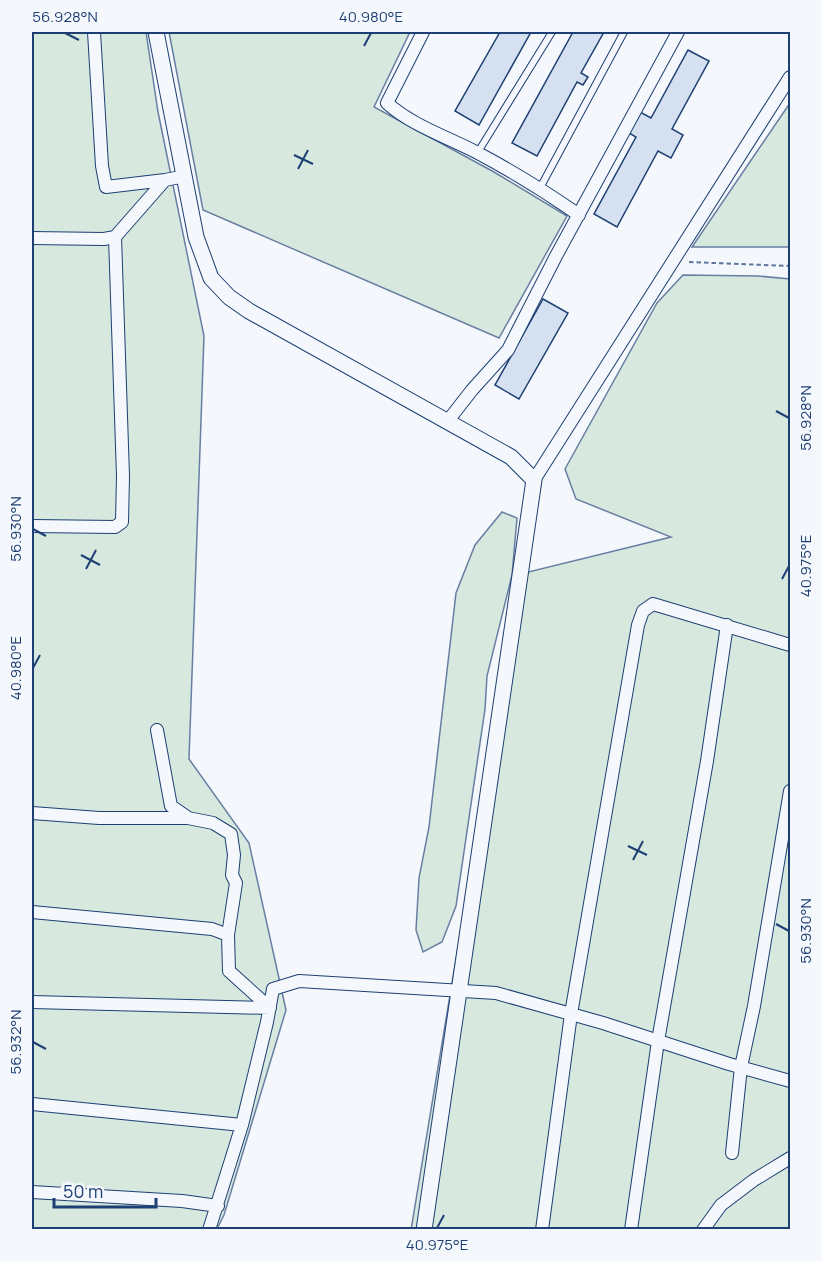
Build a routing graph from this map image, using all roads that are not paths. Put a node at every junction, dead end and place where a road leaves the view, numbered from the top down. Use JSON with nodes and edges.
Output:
{"nodes":[{"id":1,"x":94,"y":32,"type":"edge"},
{"id":2,"x":156,"y":32,"type":"edge"},
{"id":3,"x":423,"y":32,"type":"edge"},
{"id":4,"x":552,"y":32,"type":"edge"},
{"id":5,"x":624,"y":32,"type":"edge"},
{"id":6,"x":678,"y":32,"type":"edge"},
{"id":7,"x":790,"y":77,"type":"edge"},
{"id":8,"x":477,"y":153,"type":"junction"},
{"id":9,"x":185,"y":176,"type":"junction"},
{"id":10,"x":165,"y":180,"type":"junction"},
{"id":11,"x":540,"y":188,"type":"junction"},
{"id":12,"x":579,"y":215,"type":"junction"},
{"id":13,"x":115,"y":237,"type":"junction"},
{"id":14,"x":32,"y":238,"type":"edge"},
{"id":15,"x":447,"y":422,"type":"junction"},
{"id":16,"x":534,"y":480,"type":"junction"},
{"id":17,"x":32,"y":526,"type":"edge"},
{"id":18,"x":727,"y":625,"type":"junction"},
{"id":19,"x":790,"y":645,"type":"edge"},
{"id":20,"x":157,"y":730,"type":"dead end"},
{"id":21,"x":790,"y":791,"type":"edge"},
{"id":22,"x":32,"y":813,"type":"edge"},
{"id":23,"x":188,"y":818,"type":"junction"},
{"id":24,"x":32,"y":912,"type":"edge"},
{"id":25,"x":228,"y":935,"type":"junction"},
{"id":26,"x":458,"y":992,"type":"junction"},
{"id":27,"x":32,"y":1002,"type":"edge"},
{"id":28,"x":270,"y":1008,"type":"junction"},
{"id":29,"x":570,"y":1014,"type":"junction"},
{"id":30,"x":658,"y":1041,"type":"junction"},
{"id":31,"x":741,"y":1067,"type":"junction"},
{"id":32,"x":790,"y":1081,"type":"edge"},
{"id":33,"x":32,"y":1104,"type":"edge"},
{"id":34,"x":242,"y":1125,"type":"junction"},
{"id":35,"x":732,"y":1153,"type":"dead end"},
{"id":36,"x":790,"y":1158,"type":"edge"},
{"id":37,"x":32,"y":1192,"type":"edge"},
{"id":38,"x":218,"y":1206,"type":"junction"},
{"id":39,"x":208,"y":1230,"type":"edge"},
{"id":40,"x":424,"y":1230,"type":"edge"},
{"id":41,"x":542,"y":1230,"type":"edge"},
{"id":42,"x":631,"y":1230,"type":"edge"},
{"id":43,"x":703,"y":1230,"type":"edge"}],
"edges":[{"from":1,"to":10,"type":"street"},
{"from":2,"to":9,"type":"street"},
{"from":3,"to":8,"type":"street"},
{"from":4,"to":8,"type":"lane"},
{"from":5,"to":11,"type":"lane"},
{"from":6,"to":12,"type":"street"},
{"from":7,"to":16,"type":"street"},
{"from":8,"to":11,"type":"street"},
{"from":9,"to":10,"type":"street"},
{"from":9,"to":15,"type":"street"},
{"from":10,"to":13,"type":"street"},
{"from":11,"to":12,"type":"street"},
{"from":12,"to":15,"type":"street"},
{"from":13,"to":14,"type":"street"},
{"from":13,"to":17,"type":"street"},
{"from":15,"to":16,"type":"street"},
{"from":16,"to":26,"type":"street"},
{"from":18,"to":19,"type":"street"},
{"from":18,"to":29,"type":"street"},
{"from":18,"to":30,"type":"street"},
{"from":20,"to":23,"type":"street"},
{"from":21,"to":31,"type":"street"},
{"from":22,"to":23,"type":"street"},
{"from":23,"to":25,"type":"street"},
{"from":24,"to":25,"type":"street"},
{"from":25,"to":28,"type":"street"},
{"from":26,"to":28,"type":"street"},
{"from":26,"to":29,"type":"street"},
{"from":26,"to":40,"type":"street"},
{"from":27,"to":28,"type":"street"},
{"from":28,"to":34,"type":"street"},
{"from":29,"to":30,"type":"street"},
{"from":29,"to":41,"type":"street"},
{"from":30,"to":31,"type":"street"},
{"from":30,"to":42,"type":"street"},
{"from":31,"to":32,"type":"street"},
{"from":31,"to":35,"type":"street"},
{"from":33,"to":34,"type":"street"},
{"from":34,"to":38,"type":"street"},
{"from":36,"to":43,"type":"street"},
{"from":37,"to":38,"type":"street"},
{"from":38,"to":39,"type":"street"}]}
